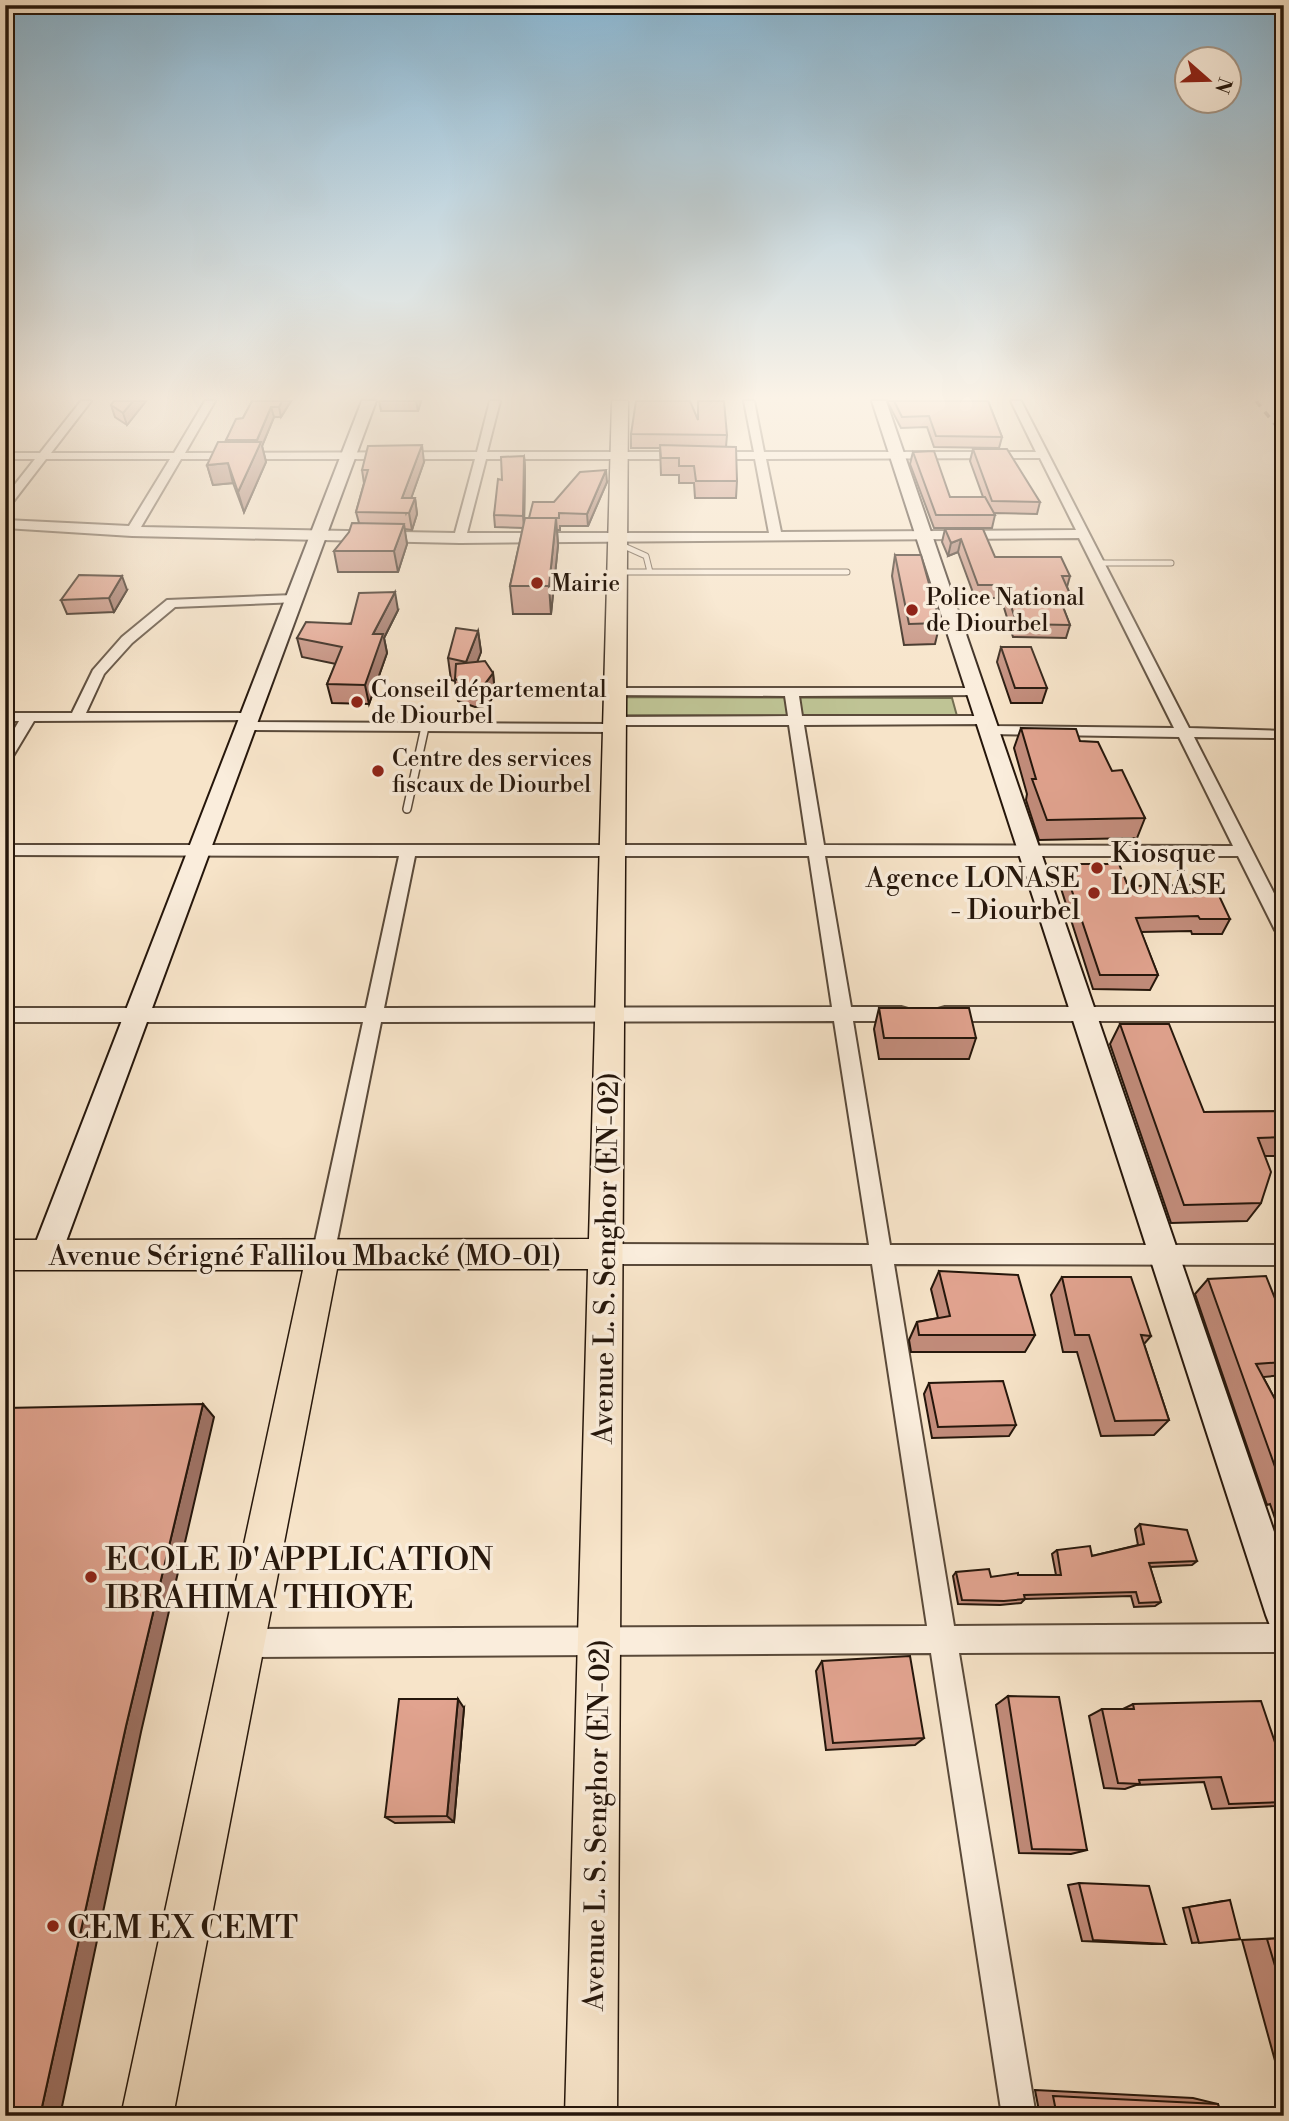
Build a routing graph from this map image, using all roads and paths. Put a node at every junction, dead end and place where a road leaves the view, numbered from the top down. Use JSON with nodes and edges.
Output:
{"nodes":[{"id":1,"x":151,"y":500,"type":"edge"},
{"id":2,"x":332,"y":500,"type":"edge"},
{"id":3,"x":470,"y":500,"type":"edge"},
{"id":4,"x":622,"y":500,"type":"edge"},
{"id":5,"x":768,"y":500,"type":"edge"},
{"id":6,"x":912,"y":500,"type":"edge"},
{"id":7,"x":1066,"y":500,"type":"edge"},
{"id":8,"x":5,"y":524,"type":"edge"},
{"id":9,"x":132,"y":532,"type":"junction"},
{"id":10,"x":775,"y":534,"type":"junction"},
{"id":11,"x":923,"y":534,"type":"junction"},
{"id":12,"x":1083,"y":534,"type":"junction"},
{"id":13,"x":318,"y":537,"type":"junction"},
{"id":14,"x":460,"y":539,"type":"junction"},
{"id":15,"x":625,"y":556,"type":"junction"},
{"id":16,"x":1099,"y":563,"type":"junction"},
{"id":17,"x":1171,"y":563,"type":"dead end"},
{"id":18,"x":847,"y":572,"type":"dead end"},
{"id":19,"x":294,"y":599,"type":"junction"},
{"id":20,"x":791,"y":692,"type":"junction"},
{"id":21,"x":976,"y":692,"type":"junction"},
{"id":22,"x":614,"y":714,"type":"junction"},
{"id":23,"x":5,"y":717,"type":"edge"},
{"id":24,"x":29,"y":717,"type":"junction"},
{"id":25,"x":77,"y":717,"type":"junction"},
{"id":26,"x":796,"y":721,"type":"junction"},
{"id":27,"x":248,"y":722,"type":"junction"},
{"id":28,"x":987,"y":725,"type":"junction"},
{"id":29,"x":425,"y":727,"type":"junction"},
{"id":30,"x":1186,"y":732,"type":"junction"},
{"id":31,"x":1279,"y":734,"type":"dead end"},
{"id":32,"x":5,"y":758,"type":"edge"},
{"id":33,"x":407,"y":810,"type":"dead end"},
{"id":34,"x":5,"y":850,"type":"edge"},
{"id":35,"x":199,"y":850,"type":"junction"},
{"id":36,"x":408,"y":850,"type":"junction"},
{"id":37,"x":612,"y":850,"type":"junction"},
{"id":38,"x":817,"y":851,"type":"junction"},
{"id":39,"x":1029,"y":851,"type":"junction"},
{"id":40,"x":1244,"y":851,"type":"junction"},
{"id":41,"x":1284,"y":930,"type":"edge"},
{"id":42,"x":609,"y":1014,"type":"junction"},
{"id":43,"x":843,"y":1014,"type":"junction"},
{"id":44,"x":1083,"y":1014,"type":"junction"},
{"id":45,"x":1284,"y":1014,"type":"edge"},
{"id":46,"x":5,"y":1015,"type":"edge"},
{"id":47,"x":137,"y":1015,"type":"junction"},
{"id":48,"x":373,"y":1015,"type":"junction"},
{"id":49,"x":5,"y":1255,"type":"edge"},
{"id":50,"x":46,"y":1255,"type":"junction"},
{"id":51,"x":323,"y":1255,"type":"junction"},
{"id":52,"x":605,"y":1255,"type":"junction"},
{"id":53,"x":1284,"y":1255,"type":"edge"},
{"id":54,"x":882,"y":1257,"type":"junction"},
{"id":55,"x":1164,"y":1257,"type":"junction"},
{"id":56,"x":1284,"y":1615,"type":"edge"},
{"id":57,"x":1284,"y":1638,"type":"edge"},
{"id":58,"x":943,"y":1639,"type":"junction"},
{"id":59,"x":599,"y":1641,"type":"junction"},
{"id":60,"x":244,"y":1643,"type":"junction"},
{"id":61,"x":147,"y":2116,"type":"edge"},
{"id":62,"x":591,"y":2116,"type":"edge"},
{"id":63,"x":1019,"y":2116,"type":"edge"}],
"edges":[{"from":1,"to":9,"type":"street"},
{"from":2,"to":13,"type":"street"},
{"from":3,"to":14,"type":"street"},
{"from":4,"to":15,"type":"main road","name":"Avenue L. S. Senghor (EN-02)"},
{"from":5,"to":10,"type":"street"},
{"from":6,"to":11,"type":"street"},
{"from":7,"to":12,"type":"street"},
{"from":8,"to":9,"type":"street"},
{"from":9,"to":13,"type":"street"},
{"from":10,"to":11,"type":"street"},
{"from":10,"to":15,"type":"street"},
{"from":11,"to":12,"type":"street"},
{"from":11,"to":21,"type":"street"},
{"from":12,"to":16,"type":"street"},
{"from":13,"to":14,"type":"street"},
{"from":13,"to":19,"type":"street"},
{"from":14,"to":15,"type":"street"},
{"from":15,"to":18,"type":"lane"},
{"from":15,"to":22,"type":"main road","name":"Avenue L. S. Senghor (EN-02)"},
{"from":16,"to":17,"type":"lane"},
{"from":16,"to":30,"type":"street"},
{"from":19,"to":25,"type":"street"},
{"from":19,"to":27,"type":"street"},
{"from":20,"to":21,"type":"street"},
{"from":20,"to":22,"type":"street"},
{"from":20,"to":26,"type":"street"},
{"from":21,"to":28,"type":"street"},
{"from":22,"to":26,"type":"street"},
{"from":22,"to":29,"type":"street"},
{"from":22,"to":37,"type":"main road","name":"Avenue L. S. Senghor (EN-02)"},
{"from":23,"to":24,"type":"street"},
{"from":24,"to":25,"type":"street"},
{"from":24,"to":32,"type":"street"},
{"from":25,"to":27,"type":"street"},
{"from":26,"to":28,"type":"street"},
{"from":26,"to":38,"type":"street"},
{"from":27,"to":29,"type":"street"},
{"from":27,"to":35,"type":"street"},
{"from":28,"to":30,"type":"street"},
{"from":28,"to":39,"type":"street"},
{"from":29,"to":33,"type":"lane"},
{"from":30,"to":31,"type":"street"},
{"from":30,"to":40,"type":"street"},
{"from":34,"to":35,"type":"street"},
{"from":35,"to":36,"type":"street"},
{"from":35,"to":47,"type":"street"},
{"from":36,"to":37,"type":"street"},
{"from":36,"to":48,"type":"street"},
{"from":37,"to":38,"type":"street"},
{"from":37,"to":42,"type":"main road","name":"Avenue L. S. Senghor (EN-02)"},
{"from":38,"to":39,"type":"street"},
{"from":38,"to":43,"type":"street"},
{"from":39,"to":40,"type":"street"},
{"from":39,"to":44,"type":"street"},
{"from":40,"to":41,"type":"street"},
{"from":42,"to":43,"type":"street"},
{"from":42,"to":48,"type":"street"},
{"from":42,"to":52,"type":"main road","name":"Avenue L. S. Senghor (EN-02)"},
{"from":43,"to":44,"type":"street"},
{"from":43,"to":54,"type":"street"},
{"from":44,"to":45,"type":"street"},
{"from":44,"to":55,"type":"street"},
{"from":46,"to":47,"type":"street"},
{"from":47,"to":48,"type":"street"},
{"from":47,"to":50,"type":"street"},
{"from":48,"to":51,"type":"street"},
{"from":49,"to":50,"type":"main road","name":"Avenue Sérigné Fallilou Mbacké (MO-01)"},
{"from":50,"to":51,"type":"main road","name":"Avenue Sérigné Fallilou Mbacké (MO-01)"},
{"from":51,"to":52,"type":"main road","name":"Avenue Sérigné Fallilou Mbacké (MO-01)"},
{"from":51,"to":60,"type":"main road"},
{"from":52,"to":54,"type":"street"},
{"from":52,"to":59,"type":"main road","name":"Avenue L. S. Senghor (EN-02)"},
{"from":53,"to":55,"type":"street"},
{"from":54,"to":55,"type":"street"},
{"from":54,"to":58,"type":"street"},
{"from":55,"to":56,"type":"street"},
{"from":57,"to":58,"type":"street"},
{"from":58,"to":59,"type":"street"},
{"from":58,"to":63,"type":"street"},
{"from":59,"to":60,"type":"street"},
{"from":59,"to":62,"type":"main road","name":"Avenue L. S. Senghor (EN-02)"},
{"from":60,"to":61,"type":"main road"}]}
